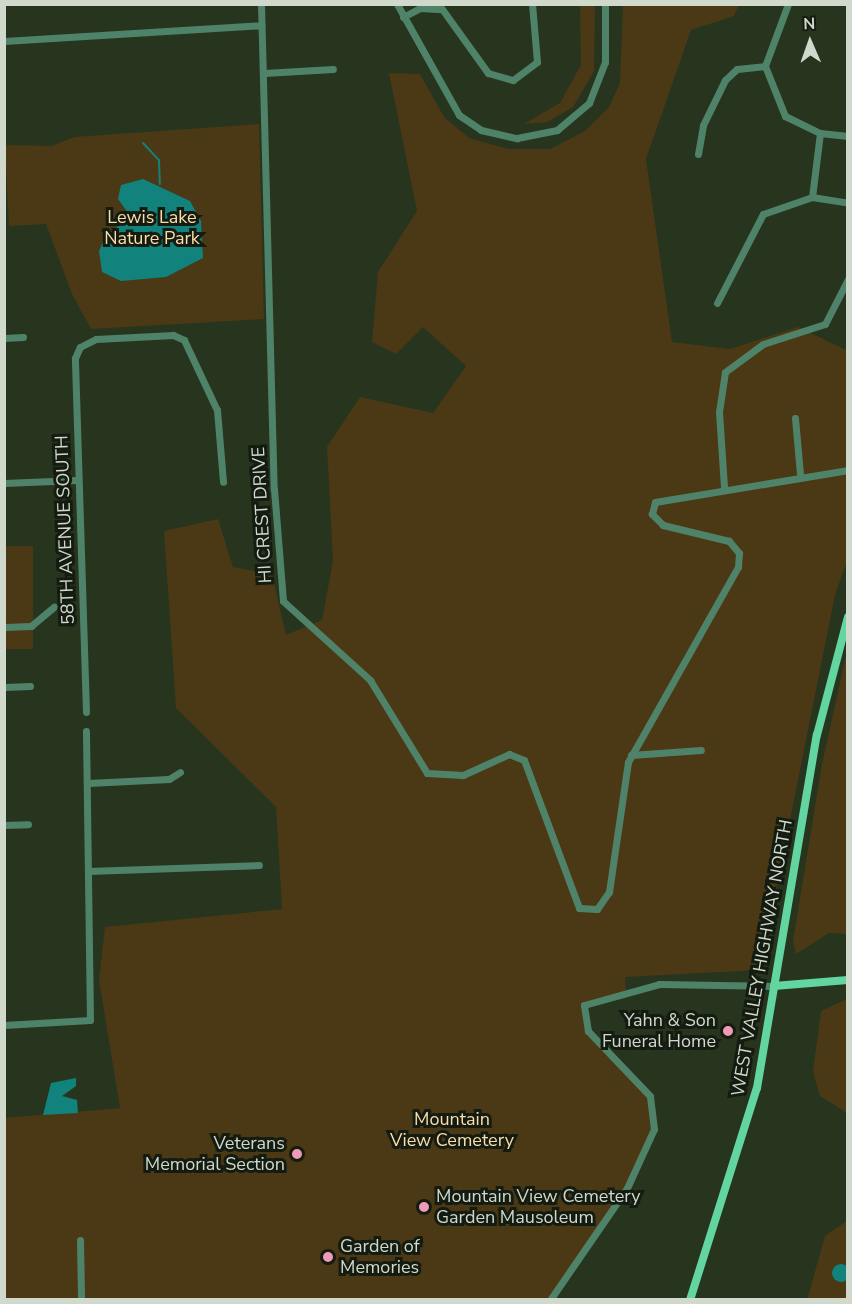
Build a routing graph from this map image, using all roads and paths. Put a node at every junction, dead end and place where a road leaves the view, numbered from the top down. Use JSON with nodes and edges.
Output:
{"nodes":[{"id":1,"x":261,"y":4,"type":"edge"},
{"id":2,"x":397,"y":4,"type":"edge"},
{"id":3,"x":532,"y":4,"type":"edge"},
{"id":4,"x":605,"y":4,"type":"edge"},
{"id":5,"x":788,"y":4,"type":"edge"},
{"id":6,"x":403,"y":16,"type":"junction"},
{"id":7,"x":262,"y":25,"type":"junction"},
{"id":8,"x":4,"y":41,"type":"edge"},
{"id":9,"x":765,"y":66,"type":"junction"},
{"id":10,"x":333,"y":69,"type":"dead end"},
{"id":11,"x":264,"y":73,"type":"junction"},
{"id":12,"x":820,"y":133,"type":"junction"},
{"id":13,"x":848,"y":136,"type":"edge"},
{"id":14,"x":698,"y":154,"type":"dead end"},
{"id":15,"x":812,"y":197,"type":"junction"},
{"id":16,"x":848,"y":203,"type":"edge"},
{"id":17,"x":848,"y":279,"type":"edge"},
{"id":18,"x":717,"y":303,"type":"dead end"},
{"id":19,"x":23,"y":337,"type":"dead end"},
{"id":20,"x":4,"y":338,"type":"edge"},
{"id":21,"x":795,"y":418,"type":"dead end"},
{"id":22,"x":848,"y":470,"type":"edge"},
{"id":23,"x":800,"y":474,"type":"junction"},
{"id":24,"x":77,"y":480,"type":"junction"},
{"id":25,"x":223,"y":482,"type":"dead end"},
{"id":26,"x":4,"y":483,"type":"edge"},
{"id":27,"x":724,"y":487,"type":"junction"},
{"id":28,"x":54,"y":607,"type":"dead end"},
{"id":29,"x":848,"y":617,"type":"edge"},
{"id":30,"x":4,"y":627,"type":"edge"},
{"id":31,"x":30,"y":686,"type":"dead end"},
{"id":32,"x":4,"y":687,"type":"edge"},
{"id":33,"x":86,"y":712,"type":"dead end"},
{"id":34,"x":86,"y":731,"type":"dead end"},
{"id":35,"x":700,"y":750,"type":"dead end"},
{"id":36,"x":632,"y":755,"type":"junction"},
{"id":37,"x":180,"y":772,"type":"dead end"},
{"id":38,"x":88,"y":783,"type":"junction"},
{"id":39,"x":28,"y":824,"type":"dead end"},
{"id":40,"x":4,"y":825,"type":"edge"},
{"id":41,"x":260,"y":865,"type":"dead end"},
{"id":42,"x":88,"y":871,"type":"junction"},
{"id":43,"x":848,"y":980,"type":"edge"},
{"id":44,"x":774,"y":986,"type":"junction"},
{"id":45,"x":4,"y":1025,"type":"edge"},
{"id":46,"x":80,"y":1240,"type":"dead end"},
{"id":47,"x":81,"y":1299,"type":"edge"},
{"id":48,"x":550,"y":1299,"type":"edge"},
{"id":49,"x":690,"y":1299,"type":"edge"}],
"edges":[{"from":1,"to":7,"type":"street"},
{"from":2,"to":6,"type":"street"},
{"from":3,"to":6,"type":"street"},
{"from":4,"to":6,"type":"street"},
{"from":5,"to":9,"type":"street"},
{"from":7,"to":8,"type":"street"},
{"from":7,"to":11,"type":"street"},
{"from":9,"to":12,"type":"street"},
{"from":9,"to":14,"type":"street"},
{"from":10,"to":11,"type":"street"},
{"from":11,"to":36,"type":"street","name":"HI CREST DRIVE"},
{"from":12,"to":13,"type":"street"},
{"from":12,"to":15,"type":"street"},
{"from":15,"to":16,"type":"street"},
{"from":15,"to":18,"type":"street"},
{"from":17,"to":27,"type":"street"},
{"from":19,"to":20,"type":"street"},
{"from":21,"to":23,"type":"street"},
{"from":22,"to":23,"type":"street"},
{"from":23,"to":27,"type":"street"},
{"from":24,"to":25,"type":"street","name":"58TH AVENUE SOUTH"},
{"from":24,"to":26,"type":"street"},
{"from":24,"to":33,"type":"street","name":"58TH AVENUE SOUTH"},
{"from":27,"to":36,"type":"street","name":"HI CREST DRIVE"},
{"from":28,"to":30,"type":"street"},
{"from":29,"to":44,"type":"main road","name":"WEST VALLEY HIGHWAY NORTH"},
{"from":31,"to":32,"type":"street"},
{"from":34,"to":38,"type":"street"},
{"from":35,"to":36,"type":"street"},
{"from":37,"to":38,"type":"street"},
{"from":38,"to":42,"type":"street"},
{"from":39,"to":40,"type":"street"},
{"from":41,"to":42,"type":"street"},
{"from":42,"to":45,"type":"street"},
{"from":43,"to":44,"type":"main road"},
{"from":44,"to":48,"type":"street"},
{"from":44,"to":49,"type":"main road","name":"WEST VALLEY HIGHWAY NORTH"},
{"from":46,"to":47,"type":"street"}]}
